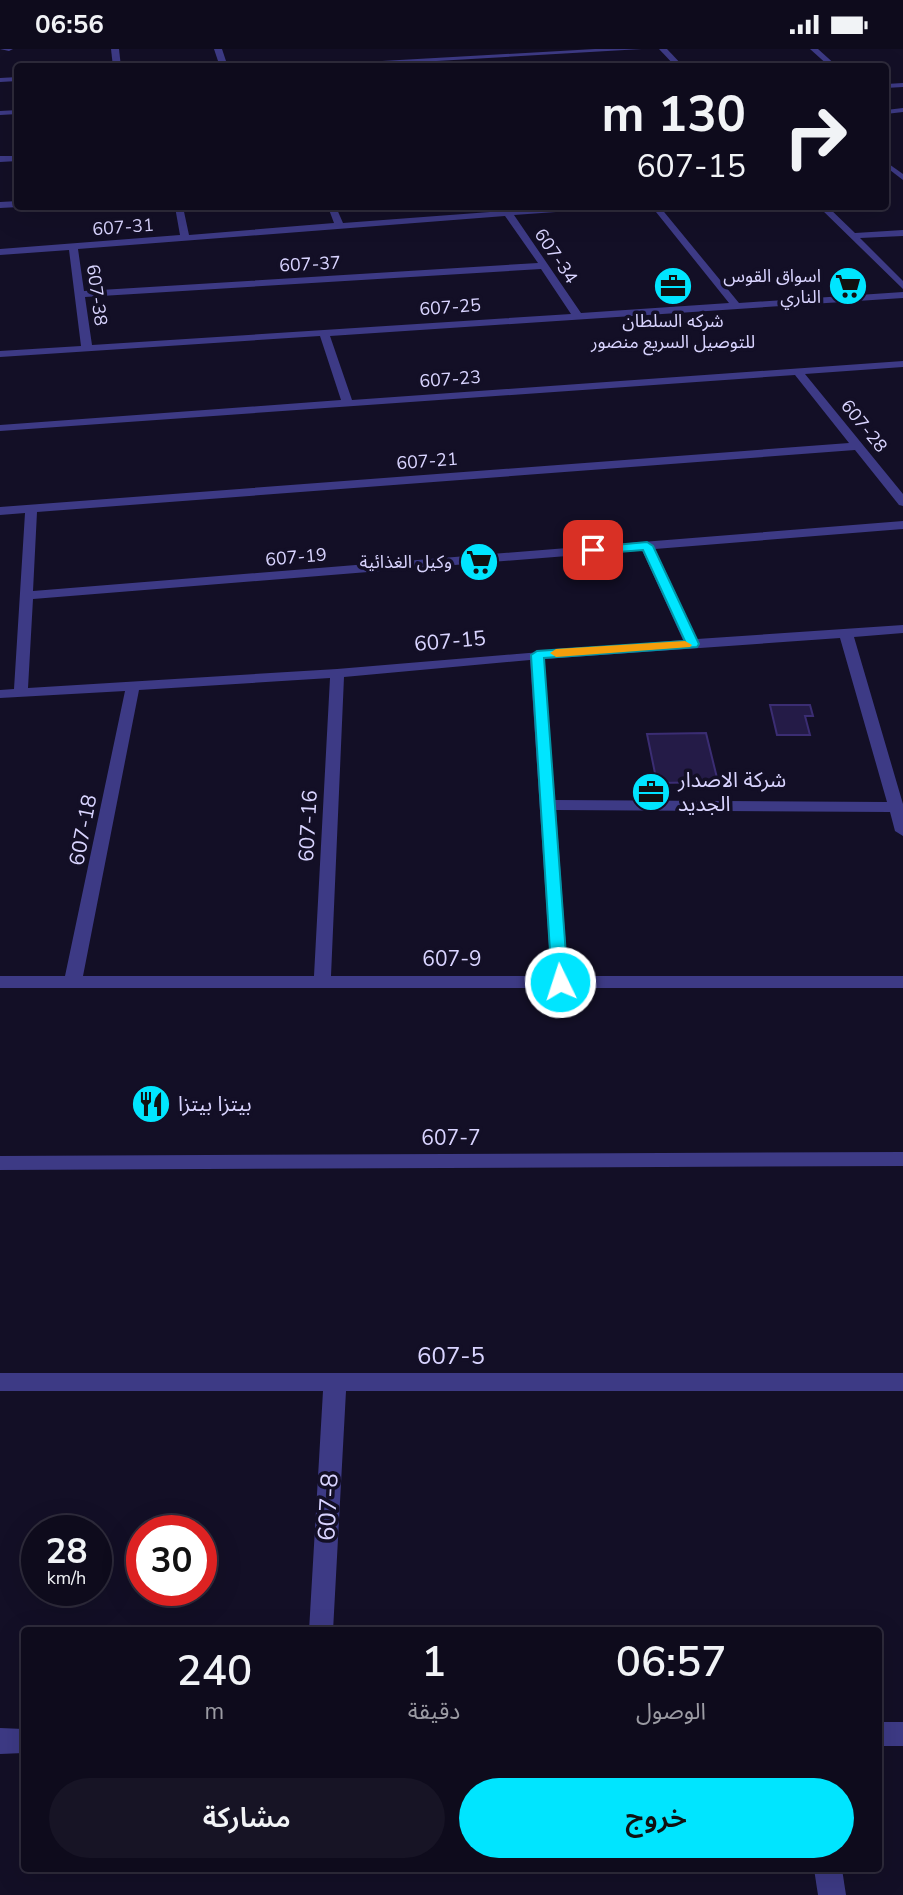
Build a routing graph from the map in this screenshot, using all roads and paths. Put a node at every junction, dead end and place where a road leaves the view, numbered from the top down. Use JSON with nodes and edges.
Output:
{"nodes":[{"id":1,"x":0,"y":49,"type":"edge"},
{"id":2,"x":9,"y":49,"type":"edge"},
{"id":3,"x":638,"y":49,"type":"edge"},
{"id":4,"x":663,"y":49,"type":"edge"},
{"id":5,"x":814,"y":49,"type":"edge"},
{"id":6,"x":541,"y":54,"type":"edge"},
{"id":7,"x":399,"y":63,"type":"edge"},
{"id":8,"x":677,"y":63,"type":"edge"},
{"id":9,"x":830,"y":63,"type":"edge"},
{"id":10,"x":889,"y":166,"type":"edge"},
{"id":11,"x":903,"y":178,"type":"edge"},
{"id":12,"x":180,"y":210,"type":"edge"},
{"id":13,"x":333,"y":210,"type":"edge"},
{"id":14,"x":538,"y":210,"type":"edge"},
{"id":15,"x":658,"y":210,"type":"edge"},
{"id":16,"x":825,"y":210,"type":"edge"},
{"id":17,"x":508,"y":212,"type":"junction"},
{"id":18,"x":340,"y":226,"type":"junction"},
{"id":19,"x":903,"y":233,"type":"edge"},
{"id":20,"x":852,"y":236,"type":"junction"},
{"id":21,"x":185,"y":238,"type":"junction"},
{"id":22,"x":73,"y":246,"type":"junction"},
{"id":23,"x":0,"y":252,"type":"edge"},
{"id":24,"x":543,"y":266,"type":"junction"},
{"id":25,"x":903,"y":286,"type":"edge"},
{"id":26,"x":79,"y":294,"type":"junction"},
{"id":27,"x":903,"y":295,"type":"edge"},
{"id":28,"x":736,"y":306,"type":"junction"},
{"id":29,"x":578,"y":316,"type":"junction"},
{"id":30,"x":324,"y":333,"type":"junction"},
{"id":31,"x":87,"y":348,"type":"junction"},
{"id":32,"x":0,"y":353,"type":"edge"},
{"id":33,"x":903,"y":364,"type":"edge"},
{"id":34,"x":798,"y":372,"type":"junction"},
{"id":35,"x":348,"y":404,"type":"junction"},
{"id":36,"x":0,"y":428,"type":"edge"},
{"id":37,"x":858,"y":446,"type":"junction"},
{"id":38,"x":903,"y":502,"type":"edge"},
{"id":39,"x":31,"y":509,"type":"junction"},
{"id":40,"x":0,"y":511,"type":"edge"},
{"id":41,"x":903,"y":525,"type":"edge"},
{"id":42,"x":647,"y":546,"type":"junction"},
{"id":43,"x":26,"y":596,"type":"junction"},
{"id":44,"x":903,"y":629,"type":"edge"},
{"id":45,"x":846,"y":633,"type":"junction"},
{"id":46,"x":692,"y":644,"type":"junction"},
{"id":47,"x":537,"y":655,"type":"junction"},
{"id":48,"x":337,"y":673,"type":"junction"},
{"id":49,"x":133,"y":686,"type":"junction"},
{"id":50,"x":20,"y":693,"type":"junction"},
{"id":51,"x":0,"y":694,"type":"edge"},
{"id":52,"x":549,"y":805,"type":"junction"},
{"id":53,"x":895,"y":807,"type":"junction"},
{"id":54,"x":903,"y":831,"type":"edge"},
{"id":55,"x":0,"y":982,"type":"edge"},
{"id":56,"x":73,"y":982,"type":"junction"},
{"id":57,"x":322,"y":982,"type":"junction"},
{"id":58,"x":560,"y":982,"type":"junction"},
{"id":59,"x":903,"y":982,"type":"edge"},
{"id":60,"x":903,"y":1159,"type":"edge"},
{"id":61,"x":0,"y":1163,"type":"edge"},
{"id":62,"x":0,"y":1382,"type":"edge"},
{"id":63,"x":335,"y":1382,"type":"junction"},
{"id":64,"x":903,"y":1382,"type":"edge"},
{"id":65,"x":321,"y":1627,"type":"edge"},
{"id":66,"x":882,"y":1734,"type":"edge"},
{"id":67,"x":903,"y":1734,"type":"edge"},
{"id":68,"x":0,"y":1741,"type":"edge"},
{"id":69,"x":21,"y":1741,"type":"edge"},
{"id":70,"x":828,"y":1872,"type":"edge"},
{"id":71,"x":832,"y":1895,"type":"edge"}],
"edges":[{"from":1,"to":2,"type":"street"},
{"from":3,"to":6,"type":"street"},
{"from":4,"to":8,"type":"street"},
{"from":5,"to":9,"type":"street"},
{"from":6,"to":7,"type":"street"},
{"from":10,"to":11,"type":"lane"},
{"from":12,"to":21,"type":"street"},
{"from":13,"to":18,"type":"street"},
{"from":14,"to":17,"type":"street","name":"607-31"},
{"from":15,"to":28,"type":"street"},
{"from":16,"to":20,"type":"street"},
{"from":17,"to":18,"type":"street","name":"607-31"},
{"from":17,"to":24,"type":"street","name":"607-34"},
{"from":18,"to":21,"type":"street","name":"607-31"},
{"from":19,"to":20,"type":"street"},
{"from":20,"to":25,"type":"street"},
{"from":21,"to":22,"type":"street","name":"607-31"},
{"from":22,"to":23,"type":"street","name":"607-31"},
{"from":22,"to":26,"type":"street","name":"607-38"},
{"from":24,"to":26,"type":"street","name":"607-37"},
{"from":24,"to":29,"type":"street","name":"607-34"},
{"from":26,"to":31,"type":"street","name":"607-38"},
{"from":27,"to":28,"type":"street","name":"607-25"},
{"from":28,"to":29,"type":"street","name":"607-25"},
{"from":29,"to":30,"type":"street","name":"607-25"},
{"from":30,"to":31,"type":"street","name":"607-25"},
{"from":30,"to":35,"type":"street"},
{"from":31,"to":32,"type":"street","name":"607-25"},
{"from":33,"to":34,"type":"street","name":"607-23"},
{"from":34,"to":35,"type":"street","name":"607-23"},
{"from":34,"to":37,"type":"street","name":"607-28"},
{"from":35,"to":36,"type":"street","name":"607-23"},
{"from":37,"to":38,"type":"street","name":"607-28"},
{"from":37,"to":39,"type":"street","name":"607-21"},
{"from":39,"to":40,"type":"street","name":"607-21"},
{"from":39,"to":43,"type":"street"},
{"from":41,"to":42,"type":"street","name":"607-19"},
{"from":42,"to":43,"type":"street","name":"607-19"},
{"from":42,"to":46,"type":"street"},
{"from":43,"to":50,"type":"street"},
{"from":44,"to":45,"type":"street","name":"607-15"},
{"from":45,"to":46,"type":"street","name":"607-15"},
{"from":45,"to":53,"type":"street"},
{"from":46,"to":47,"type":"street","name":"607-15"},
{"from":47,"to":48,"type":"street","name":"607-15"},
{"from":47,"to":52,"type":"street"},
{"from":48,"to":49,"type":"street","name":"607-15"},
{"from":48,"to":57,"type":"street","name":"607-16"},
{"from":49,"to":50,"type":"street","name":"607-15"},
{"from":49,"to":56,"type":"street","name":"607-18"},
{"from":50,"to":51,"type":"street","name":"607-15"},
{"from":52,"to":53,"type":"street"},
{"from":52,"to":58,"type":"street"},
{"from":53,"to":54,"type":"street"},
{"from":55,"to":56,"type":"street","name":"607-9"},
{"from":56,"to":57,"type":"street","name":"607-9"},
{"from":57,"to":58,"type":"street","name":"607-9"},
{"from":58,"to":59,"type":"street","name":"607-9"},
{"from":60,"to":61,"type":"street","name":"607-7"},
{"from":62,"to":63,"type":"street","name":"607-5"},
{"from":63,"to":64,"type":"street","name":"607-5"},
{"from":63,"to":65,"type":"street","name":"607-8"},
{"from":66,"to":67,"type":"street"},
{"from":68,"to":69,"type":"street"},
{"from":70,"to":71,"type":"street"}]}
